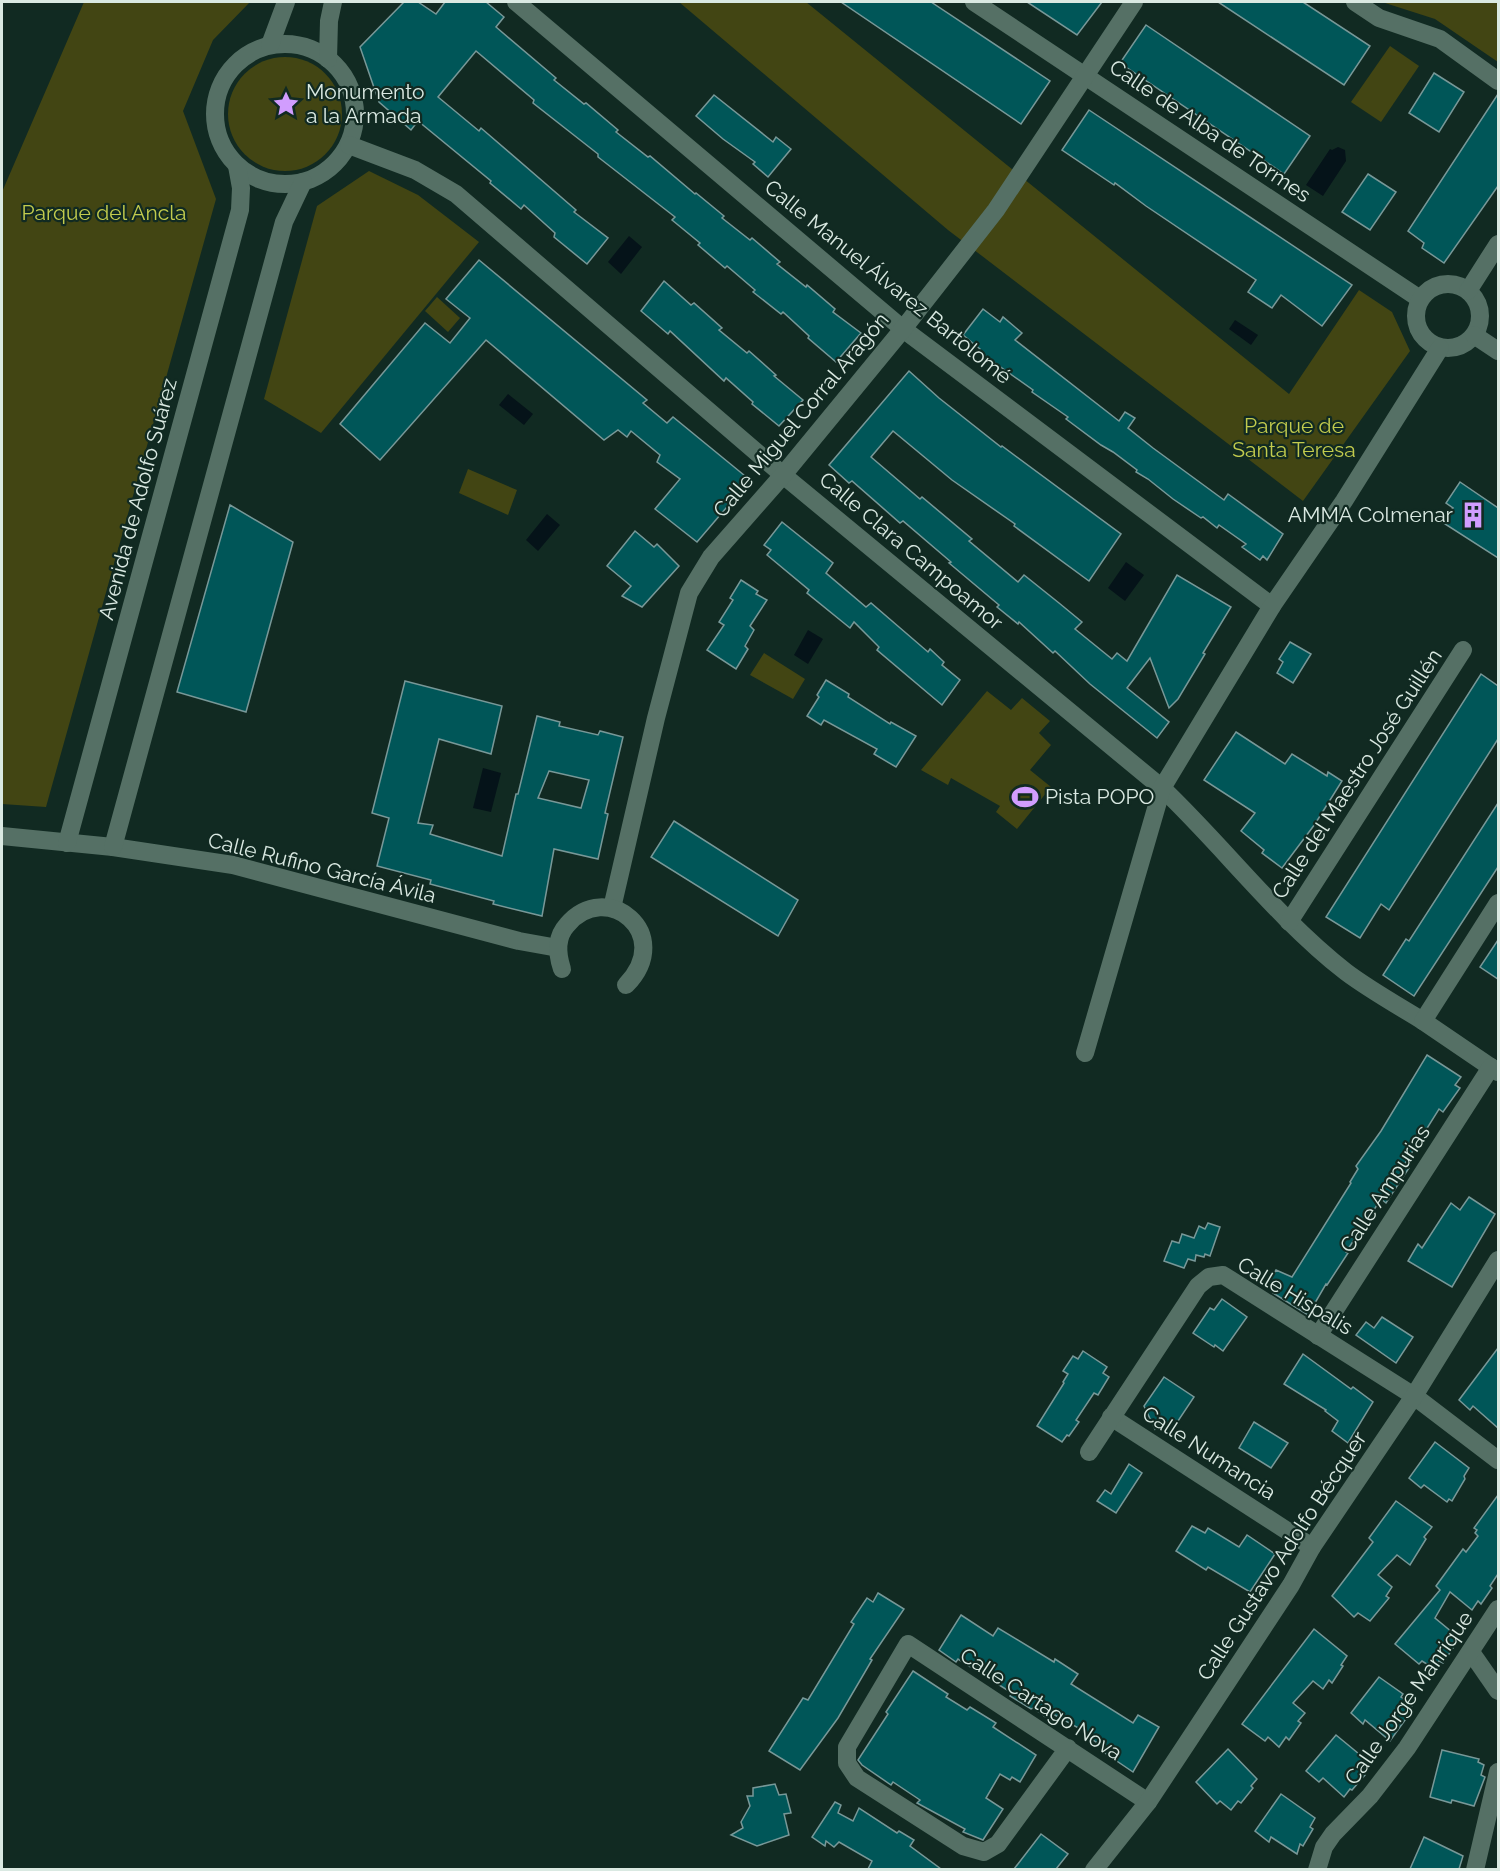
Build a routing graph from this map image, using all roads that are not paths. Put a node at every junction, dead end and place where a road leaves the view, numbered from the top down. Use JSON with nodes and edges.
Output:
{"nodes":[{"id":1,"x":286,"y":2,"type":"edge"},
{"id":2,"x":333,"y":2,"type":"edge"},
{"id":3,"x":516,"y":2,"type":"edge"},
{"id":4,"x":974,"y":2,"type":"edge"},
{"id":5,"x":1134,"y":2,"type":"edge"},
{"id":6,"x":1355,"y":2,"type":"edge"},
{"id":7,"x":270,"y":45,"type":"junction"},
{"id":8,"x":328,"y":59,"type":"junction"},
{"id":9,"x":1086,"y":76,"type":"junction"},
{"id":10,"x":1498,"y":81,"type":"edge"},
{"id":11,"x":349,"y":145,"type":"junction"},
{"id":12,"x":237,"y":166,"type":"junction"},
{"id":13,"x":303,"y":183,"type":"junction"},
{"id":14,"x":1498,"y":244,"type":"edge"},
{"id":15,"x":1468,"y":291,"type":"junction"},
{"id":16,"x":1420,"y":299,"type":"junction"},
{"id":17,"x":903,"y":329,"type":"junction"},
{"id":18,"x":1474,"y":335,"type":"junction"},
{"id":19,"x":1440,"y":348,"type":"junction"},
{"id":20,"x":1498,"y":351,"type":"edge"},
{"id":21,"x":783,"y":475,"type":"junction"},
{"id":22,"x":1272,"y":606,"type":"junction"},
{"id":23,"x":1463,"y":650,"type":"dead end"},
{"id":24,"x":1162,"y":788,"type":"junction"},
{"id":25,"x":2,"y":836,"type":"edge"},
{"id":26,"x":67,"y":843,"type":"junction"},
{"id":27,"x":113,"y":848,"type":"junction"},
{"id":28,"x":1498,"y":903,"type":"edge"},
{"id":29,"x":612,"y":908,"type":"junction"},
{"id":30,"x":1289,"y":922,"type":"junction"},
{"id":31,"x":558,"y":948,"type":"junction"},
{"id":32,"x":562,"y":969,"type":"dead end"},
{"id":33,"x":626,"y":985,"type":"dead end"},
{"id":34,"x":1423,"y":1021,"type":"junction"},
{"id":35,"x":1085,"y":1053,"type":"dead end"},
{"id":36,"x":1495,"y":1069,"type":"edge"},
{"id":37,"x":1498,"y":1260,"type":"edge"},
{"id":38,"x":1318,"y":1336,"type":"junction"},
{"id":39,"x":1414,"y":1396,"type":"junction"},
{"id":40,"x":1111,"y":1417,"type":"junction"},
{"id":41,"x":1089,"y":1452,"type":"dead end"},
{"id":42,"x":1498,"y":1460,"type":"edge"},
{"id":43,"x":1312,"y":1546,"type":"junction"},
{"id":44,"x":1498,"y":1609,"type":"edge"},
{"id":45,"x":1471,"y":1652,"type":"junction"},
{"id":46,"x":1498,"y":1691,"type":"edge"},
{"id":47,"x":1068,"y":1748,"type":"junction"},
{"id":48,"x":1498,"y":1772,"type":"edge"},
{"id":49,"x":1148,"y":1802,"type":"junction"},
{"id":50,"x":1094,"y":1869,"type":"edge"},
{"id":51,"x":1317,"y":1869,"type":"edge"},
{"id":52,"x":1475,"y":1869,"type":"edge"}],
"edges":[{"from":1,"to":7,"type":"street"},
{"from":2,"to":8,"type":"street"},
{"from":3,"to":17,"type":"street","name":"Calle Manuel Álvarez Bartolomé"},
{"from":4,"to":9,"type":"street","name":"Calle de Alba de Tormes"},
{"from":5,"to":9,"type":"street","name":"Calle Miguel Corral Aragón"},
{"from":6,"to":10,"type":"street"},
{"from":7,"to":8,"type":"street"},
{"from":7,"to":12,"type":"street"},
{"from":8,"to":11,"type":"street"},
{"from":9,"to":16,"type":"street","name":"Calle de Alba de Tormes"},
{"from":9,"to":17,"type":"street","name":"Calle Miguel Corral Aragón"},
{"from":11,"to":13,"type":"street"},
{"from":11,"to":21,"type":"street","name":"Calle Clara Campoamor"},
{"from":12,"to":13,"type":"street"},
{"from":12,"to":26,"type":"street","name":"Avenida de Adolfo Suárez"},
{"from":13,"to":27,"type":"street"},
{"from":14,"to":15,"type":"street"},
{"from":15,"to":16,"type":"street"},
{"from":15,"to":18,"type":"street"},
{"from":16,"to":19,"type":"street"},
{"from":17,"to":21,"type":"street","name":"Calle Miguel Corral Aragón"},
{"from":17,"to":22,"type":"street","name":"Calle Manuel Álvarez Bartolomé"},
{"from":18,"to":19,"type":"street"},
{"from":18,"to":20,"type":"street"},
{"from":19,"to":22,"type":"street"},
{"from":21,"to":24,"type":"street","name":"Calle Clara Campoamor"},
{"from":21,"to":29,"type":"street","name":"Calle Miguel Corral Aragón"},
{"from":22,"to":24,"type":"street"},
{"from":23,"to":30,"type":"street","name":"Calle del Maestro José Guillén"},
{"from":24,"to":30,"type":"street","name":"Calle Clara Campoamor"},
{"from":24,"to":35,"type":"street"},
{"from":25,"to":26,"type":"street","name":"Calle Rufino García Ávila"},
{"from":26,"to":27,"type":"street","name":"Calle Rufino García Ávila"},
{"from":27,"to":31,"type":"street","name":"Calle Rufino García Ávila"},
{"from":28,"to":34,"type":"street"},
{"from":29,"to":31,"type":"street"},
{"from":29,"to":33,"type":"street"},
{"from":30,"to":34,"type":"street","name":"Calle Clara Campoamor"},
{"from":31,"to":32,"type":"street"},
{"from":34,"to":36,"type":"street","name":"Calle Clara Campoamor"},
{"from":36,"to":38,"type":"street","name":"Calle Ampurias"},
{"from":37,"to":39,"type":"street","name":"Calle Gustavo Adolfo Bécquer"},
{"from":38,"to":39,"type":"street","name":"Calle Hispalis"},
{"from":38,"to":40,"type":"street","name":"Calle Hispalis"},
{"from":39,"to":42,"type":"street","name":"Calle Hispalis"},
{"from":39,"to":43,"type":"street","name":"Calle Gustavo Adolfo Bécquer"},
{"from":40,"to":41,"type":"street","name":"Calle Hispalis"},
{"from":40,"to":43,"type":"street","name":"Calle Numancia"},
{"from":43,"to":49,"type":"street","name":"Calle Gustavo Adolfo Bécquer"},
{"from":44,"to":45,"type":"street","name":"Calle Jorge Manrique"},
{"from":45,"to":46,"type":"street"},
{"from":45,"to":51,"type":"street","name":"Calle Jorge Manrique"},
{"from":47,"to":47,"type":"street","name":"Calle Cartago Nova"},
{"from":47,"to":49,"type":"street","name":"Calle Cartago Nova"},
{"from":48,"to":52,"type":"street"},
{"from":49,"to":50,"type":"street","name":"Calle Gustavo Adolfo Bécquer"}]}
